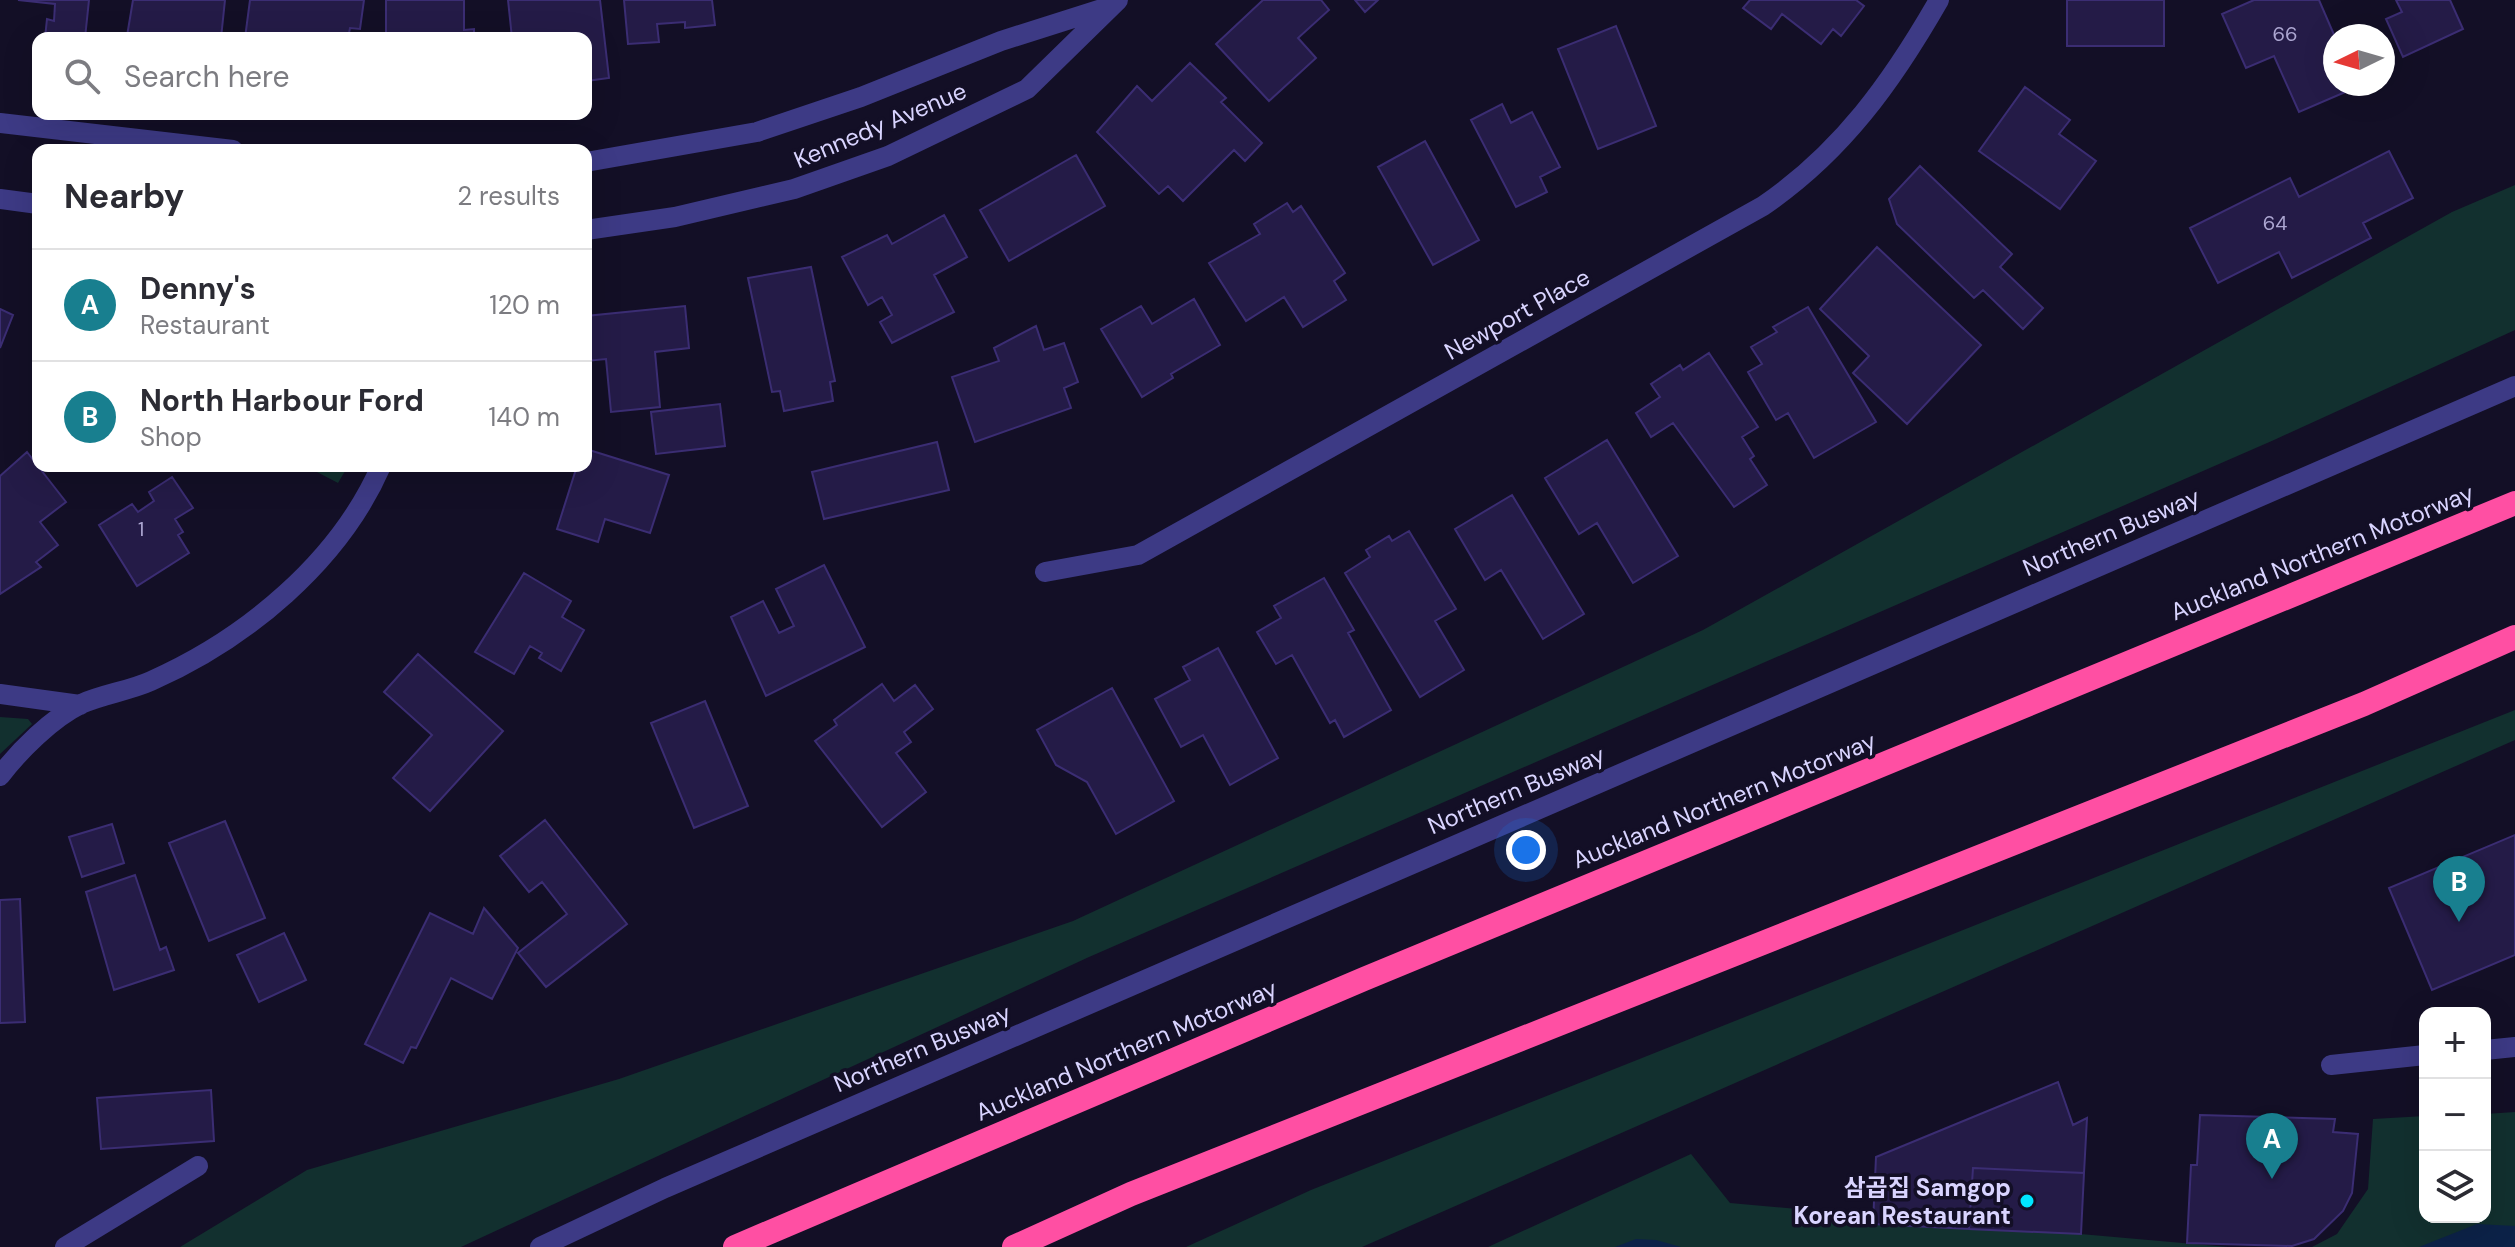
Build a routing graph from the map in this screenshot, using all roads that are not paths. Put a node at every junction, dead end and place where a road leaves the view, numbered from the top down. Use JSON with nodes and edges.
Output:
{"nodes":[{"id":1,"x":1939,"y":0,"type":"edge"},
{"id":2,"x":1115,"y":3,"type":"edge"},
{"id":3,"x":0,"y":123,"type":"edge"},
{"id":4,"x":181,"y":144,"type":"edge"},
{"id":5,"x":592,"y":161,"type":"edge"},
{"id":6,"x":0,"y":199,"type":"edge"},
{"id":7,"x":32,"y":203,"type":"edge"},
{"id":8,"x":592,"y":229,"type":"edge"},
{"id":9,"x":2515,"y":386,"type":"edge"},
{"id":10,"x":379,"y":472,"type":"edge"},
{"id":11,"x":2515,"y":503,"type":"edge"},
{"id":12,"x":1045,"y":572,"type":"dead end"},
{"id":13,"x":2515,"y":637,"type":"edge"},
{"id":14,"x":0,"y":694,"type":"edge"},
{"id":15,"x":80,"y":705,"type":"junction"},
{"id":16,"x":0,"y":776,"type":"edge"},
{"id":17,"x":2515,"y":1047,"type":"edge"},
{"id":18,"x":2491,"y":1049,"type":"edge"},
{"id":19,"x":2419,"y":1056,"type":"edge"},
{"id":20,"x":2331,"y":1065,"type":"dead end"},
{"id":21,"x":198,"y":1166,"type":"dead end"},
{"id":22,"x":65,"y":1247,"type":"edge"},
{"id":23,"x":540,"y":1247,"type":"edge"},
{"id":24,"x":735,"y":1247,"type":"edge"},
{"id":25,"x":1014,"y":1247,"type":"edge"}],
"edges":[{"from":1,"to":12,"type":"street","name":"Newport Place"},
{"from":2,"to":5,"type":"street","name":"Kennedy Avenue"},
{"from":2,"to":8,"type":"street","name":"Kennedy Avenue"},
{"from":3,"to":4,"type":"street"},
{"from":6,"to":7,"type":"street"},
{"from":9,"to":23,"type":"street","name":"Northern Busway"},
{"from":10,"to":15,"type":"street"},
{"from":11,"to":24,"type":"highway","name":"Auckland Northern Motorway"},
{"from":13,"to":25,"type":"highway"},
{"from":14,"to":15,"type":"street"},
{"from":15,"to":16,"type":"street"},
{"from":17,"to":18,"type":"street"},
{"from":19,"to":20,"type":"street"},
{"from":21,"to":22,"type":"street"}]}
